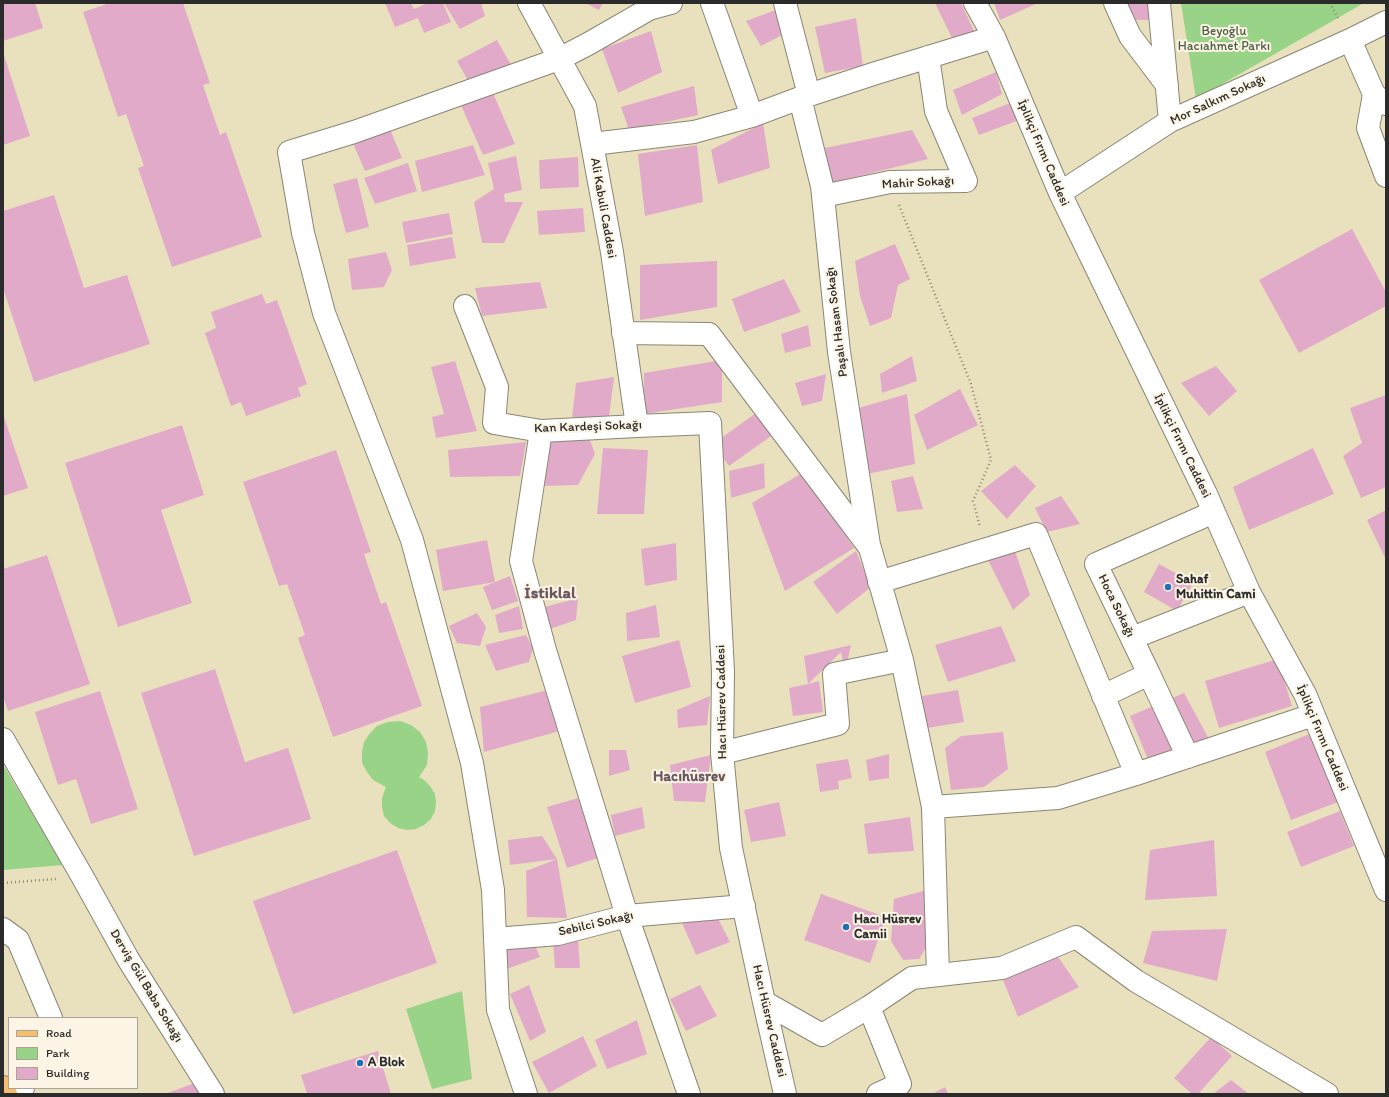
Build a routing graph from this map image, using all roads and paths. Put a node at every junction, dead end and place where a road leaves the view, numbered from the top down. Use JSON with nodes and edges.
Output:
{"nodes":[{"id":1,"x":529,"y":3,"type":"edge"},
{"id":2,"x":671,"y":3,"type":"edge"},
{"id":3,"x":712,"y":3,"type":"edge"},
{"id":4,"x":785,"y":3,"type":"edge"},
{"id":5,"x":975,"y":3,"type":"edge"},
{"id":6,"x":1115,"y":3,"type":"edge"},
{"id":7,"x":1159,"y":3,"type":"edge"},
{"id":8,"x":648,"y":6,"type":"edge"},
{"id":9,"x":1386,"y":22,"type":"edge"},
{"id":10,"x":994,"y":37,"type":"junction"},
{"id":11,"x":1350,"y":40,"type":"junction"},
{"id":12,"x":928,"y":57,"type":"junction"},
{"id":13,"x":559,"y":59,"type":"junction"},
{"id":14,"x":1167,"y":85,"type":"junction"},
{"id":15,"x":804,"y":96,"type":"junction"},
{"id":16,"x":1380,"y":99,"type":"edge"},
{"id":17,"x":752,"y":116,"type":"junction"},
{"id":18,"x":1170,"y":121,"type":"junction"},
{"id":19,"x":592,"y":144,"type":"junction"},
{"id":20,"x":1386,"y":176,"type":"edge"},
{"id":21,"x":890,"y":182,"type":"junction"},
{"id":22,"x":1060,"y":193,"type":"junction"},
{"id":23,"x":823,"y":196,"type":"junction"},
{"id":24,"x":465,"y":306,"type":"dead end"},
{"id":25,"x":623,"y":333,"type":"junction"},
{"id":26,"x":710,"y":423,"type":"joint"},
{"id":27,"x":637,"y":426,"type":"junction"},
{"id":28,"x":541,"y":431,"type":"junction"},
{"id":29,"x":1214,"y":512,"type":"junction"},
{"id":30,"x":870,"y":548,"type":"junction"},
{"id":31,"x":985,"y":549,"type":"junction"},
{"id":32,"x":879,"y":582,"type":"junction"},
{"id":33,"x":1249,"y":592,"type":"junction"},
{"id":34,"x":1132,"y":638,"type":"junction"},
{"id":35,"x":902,"y":660,"type":"junction"},
{"id":36,"x":1149,"y":674,"type":"junction"},
{"id":37,"x":1103,"y":696,"type":"junction"},
{"id":38,"x":1314,"y":715,"type":"junction"},
{"id":39,"x":3,"y":739,"type":"edge"},
{"id":40,"x":722,"y":753,"type":"junction"},
{"id":41,"x":1188,"y":757,"type":"junction"},
{"id":42,"x":1136,"y":774,"type":"junction"},
{"id":43,"x":934,"y":807,"type":"junction"},
{"id":44,"x":82,"y":876,"type":"junction"},
{"id":45,"x":3,"y":883,"type":"edge"},
{"id":46,"x":1386,"y":890,"type":"edge"},
{"id":47,"x":744,"y":906,"type":"junction"},
{"id":48,"x":627,"y":916,"type":"junction"},
{"id":49,"x":3,"y":929,"type":"edge"},
{"id":50,"x":495,"y":939,"type":"junction"},
{"id":51,"x":938,"y":975,"type":"junction"},
{"id":52,"x":764,"y":1002,"type":"junction"},
{"id":53,"x":869,"y":1007,"type":"junction"},
{"id":54,"x":51,"y":1017,"type":"edge"},
{"id":55,"x":3,"y":1087,"type":"edge"},
{"id":56,"x":6,"y":1094,"type":"edge"},
{"id":57,"x":213,"y":1094,"type":"edge"},
{"id":58,"x":526,"y":1094,"type":"edge"},
{"id":59,"x":689,"y":1094,"type":"edge"},
{"id":60,"x":785,"y":1094,"type":"edge"},
{"id":61,"x":878,"y":1094,"type":"edge"},
{"id":62,"x":1327,"y":1094,"type":"edge"}],
"edges":[{"from":1,"to":13,"type":"street","name":"Ali Kabuli Caddesi"},
{"from":2,"to":8,"type":"street"},
{"from":3,"to":17,"type":"street"},
{"from":4,"to":15,"type":"street","name":"Paşalı Hasan Sokağı"},
{"from":5,"to":10,"type":"street","name":"İplikçi Fırını Caddesi"},
{"from":6,"to":14,"type":"street"},
{"from":7,"to":14,"type":"street"},
{"from":8,"to":13,"type":"street"},
{"from":9,"to":11,"type":"street","name":"Mor Salkım Sokağı"},
{"from":10,"to":12,"type":"street"},
{"from":10,"to":22,"type":"street","name":"İplikçi Fırını Caddesi"},
{"from":11,"to":16,"type":"street"},
{"from":11,"to":18,"type":"street","name":"Mor Salkım Sokağı"},
{"from":12,"to":15,"type":"street"},
{"from":12,"to":21,"type":"street","name":"Mahir Sokağı"},
{"from":13,"to":19,"type":"street","name":"Ali Kabuli Caddesi"},
{"from":13,"to":50,"type":"street"},
{"from":14,"to":18,"type":"street"},
{"from":15,"to":17,"type":"street"},
{"from":15,"to":23,"type":"street","name":"Paşalı Hasan Sokağı"},
{"from":16,"to":20,"type":"street"},
{"from":17,"to":19,"type":"street"},
{"from":18,"to":22,"type":"street","name":"Mor Salkım Sokağı"},
{"from":19,"to":25,"type":"street","name":"Ali Kabuli Caddesi"},
{"from":21,"to":23,"type":"street","name":"Mahir Sokağı"},
{"from":21,"to":31,"type":"path"},
{"from":22,"to":29,"type":"street","name":"İplikçi Fırını Caddesi"},
{"from":23,"to":30,"type":"street","name":"Paşalı Hasan Sokağı"},
{"from":24,"to":28,"type":"street","name":"Kan Kardeşi Sokağı"},
{"from":25,"to":27,"type":"street","name":"Ali Kabuli Caddesi"},
{"from":25,"to":30,"type":"street"},
{"from":26,"to":27,"type":"street","name":"Kan Kardeşi Sokağı"},
{"from":26,"to":40,"type":"street","name":"Hacı Hüsrev Caddesi"},
{"from":27,"to":28,"type":"street","name":"Kan Kardeşi Sokağı"},
{"from":28,"to":48,"type":"street"},
{"from":29,"to":33,"type":"street","name":"İplikçi Fırını Caddesi"},
{"from":29,"to":34,"type":"street","name":"Hoca Sokağı"},
{"from":30,"to":32,"type":"street","name":"Paşalı Hasan Sokağı"},
{"from":31,"to":32,"type":"street"},
{"from":31,"to":37,"type":"street"},
{"from":32,"to":35,"type":"street","name":"Paşalı Hasan Sokağı"},
{"from":33,"to":34,"type":"street"},
{"from":33,"to":38,"type":"street","name":"İplikçi Fırını Caddesi"},
{"from":34,"to":36,"type":"street","name":"Hoca Sokağı"},
{"from":35,"to":40,"type":"street"},
{"from":35,"to":43,"type":"street","name":"Paşalı Hasan Sokağı"},
{"from":36,"to":37,"type":"street"},
{"from":36,"to":41,"type":"street","name":"Hoca Sokağı"},
{"from":37,"to":42,"type":"street"},
{"from":38,"to":41,"type":"street"},
{"from":38,"to":46,"type":"street","name":"İplikçi Fırını Caddesi"},
{"from":39,"to":44,"type":"street","name":"Derviş Gül Baba Sokağı"},
{"from":40,"to":47,"type":"street","name":"Hacı Hüsrev Caddesi"},
{"from":41,"to":42,"type":"street"},
{"from":42,"to":43,"type":"street"},
{"from":43,"to":51,"type":"street","name":"Paşalı Hasan Sokağı"},
{"from":44,"to":45,"type":"path"},
{"from":44,"to":57,"type":"street","name":"Derviş Gül Baba Sokağı"},
{"from":47,"to":48,"type":"street","name":"Sebilci Sokağı"},
{"from":47,"to":52,"type":"street","name":"Hacı Hüsrev Caddesi"},
{"from":48,"to":50,"type":"street","name":"Sebilci Sokağı"},
{"from":48,"to":59,"type":"street"},
{"from":49,"to":54,"type":"street"},
{"from":50,"to":58,"type":"street"},
{"from":51,"to":53,"type":"street"},
{"from":51,"to":62,"type":"street"},
{"from":52,"to":53,"type":"street"},
{"from":52,"to":60,"type":"street","name":"Hacı Hüsrev Caddesi"},
{"from":53,"to":61,"type":"street"},
{"from":55,"to":56,"type":"main road"}]}
